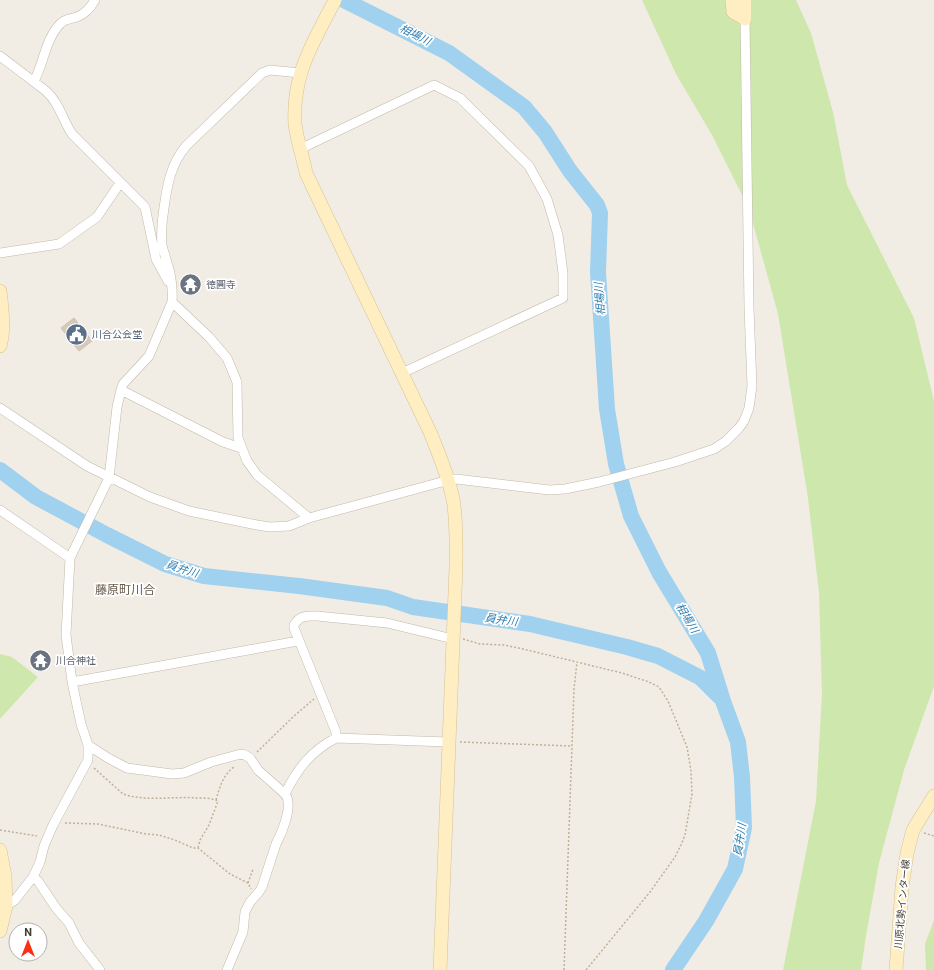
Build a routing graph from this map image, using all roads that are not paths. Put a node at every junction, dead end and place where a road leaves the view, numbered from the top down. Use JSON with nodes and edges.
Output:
{"nodes":[{"id":1,"x":95,"y":0,"type":"edge"},
{"id":2,"x":335,"y":0,"type":"edge"},
{"id":3,"x":732,"y":0,"type":"edge"},
{"id":4,"x":745,"y":0,"type":"edge"},
{"id":5,"x":745,"y":19,"type":"junction"},
{"id":6,"x":0,"y":56,"type":"edge"},
{"id":7,"x":300,"y":73,"type":"junction"},
{"id":8,"x":34,"y":81,"type":"junction"},
{"id":9,"x":300,"y":149,"type":"junction"},
{"id":10,"x":120,"y":183,"type":"junction"},
{"id":11,"x":0,"y":254,"type":"edge"},
{"id":12,"x":171,"y":286,"type":"junction"},
{"id":13,"x":0,"y":291,"type":"edge"},
{"id":14,"x":172,"y":302,"type":"junction"},
{"id":15,"x":0,"y":346,"type":"edge"},
{"id":16,"x":402,"y":373,"type":"junction"},
{"id":17,"x":121,"y":390,"type":"junction"},
{"id":18,"x":0,"y":408,"type":"edge"},
{"id":19,"x":241,"y":448,"type":"junction"},
{"id":20,"x":108,"y":480,"type":"junction"},
{"id":21,"x":449,"y":480,"type":"junction"},
{"id":22,"x":0,"y":510,"type":"edge"},
{"id":23,"x":309,"y":518,"type":"junction"},
{"id":24,"x":72,"y":556,"type":"junction"},
{"id":25,"x":453,"y":637,"type":"junction"},
{"id":26,"x":298,"y":641,"type":"junction"},
{"id":27,"x":72,"y":682,"type":"junction"},
{"id":28,"x":336,"y":738,"type":"junction"},
{"id":29,"x":448,"y":742,"type":"junction"},
{"id":30,"x":88,"y":745,"type":"junction"},
{"id":31,"x":285,"y":794,"type":"junction"},
{"id":32,"x":934,"y":796,"type":"edge"},
{"id":33,"x":0,"y":850,"type":"edge"},
{"id":34,"x":33,"y":877,"type":"junction"},
{"id":35,"x":6,"y":906,"type":"junction"},
{"id":36,"x":0,"y":931,"type":"edge"},
{"id":37,"x":100,"y":970,"type":"edge"},
{"id":38,"x":227,"y":970,"type":"edge"},
{"id":39,"x":440,"y":970,"type":"edge"},
{"id":40,"x":896,"y":970,"type":"edge"}],
"edges":[{"from":1,"to":8,"type":"street"},
{"from":2,"to":7,"type":"street"},
{"from":3,"to":5,"type":"street"},
{"from":4,"to":5,"type":"street"},
{"from":5,"to":21,"type":"street"},
{"from":6,"to":8,"type":"street"},
{"from":7,"to":9,"type":"street"},
{"from":7,"to":12,"type":"street"},
{"from":8,"to":10,"type":"street"},
{"from":9,"to":16,"type":"street"},
{"from":9,"to":16,"type":"street"},
{"from":10,"to":11,"type":"street"},
{"from":10,"to":12,"type":"street"},
{"from":12,"to":14,"type":"street"},
{"from":13,"to":15,"type":"street"},
{"from":14,"to":17,"type":"street"},
{"from":14,"to":19,"type":"street"},
{"from":16,"to":21,"type":"street"},
{"from":17,"to":19,"type":"street"},
{"from":17,"to":20,"type":"street"},
{"from":18,"to":20,"type":"street"},
{"from":19,"to":23,"type":"street"},
{"from":20,"to":23,"type":"street"},
{"from":20,"to":24,"type":"street"},
{"from":21,"to":23,"type":"street"},
{"from":21,"to":25,"type":"street"},
{"from":22,"to":24,"type":"street"},
{"from":24,"to":27,"type":"street"},
{"from":25,"to":26,"type":"street"},
{"from":25,"to":29,"type":"street"},
{"from":26,"to":27,"type":"street"},
{"from":26,"to":28,"type":"street"},
{"from":27,"to":30,"type":"street"},
{"from":28,"to":29,"type":"street"},
{"from":28,"to":31,"type":"street"},
{"from":29,"to":39,"type":"street"},
{"from":30,"to":31,"type":"street"},
{"from":30,"to":34,"type":"street"},
{"from":31,"to":38,"type":"street"},
{"from":32,"to":40,"type":"street","name":"川原北勢インター線"},
{"from":33,"to":35,"type":"street"},
{"from":34,"to":35,"type":"street"},
{"from":34,"to":37,"type":"street"},
{"from":35,"to":36,"type":"street"}]}
